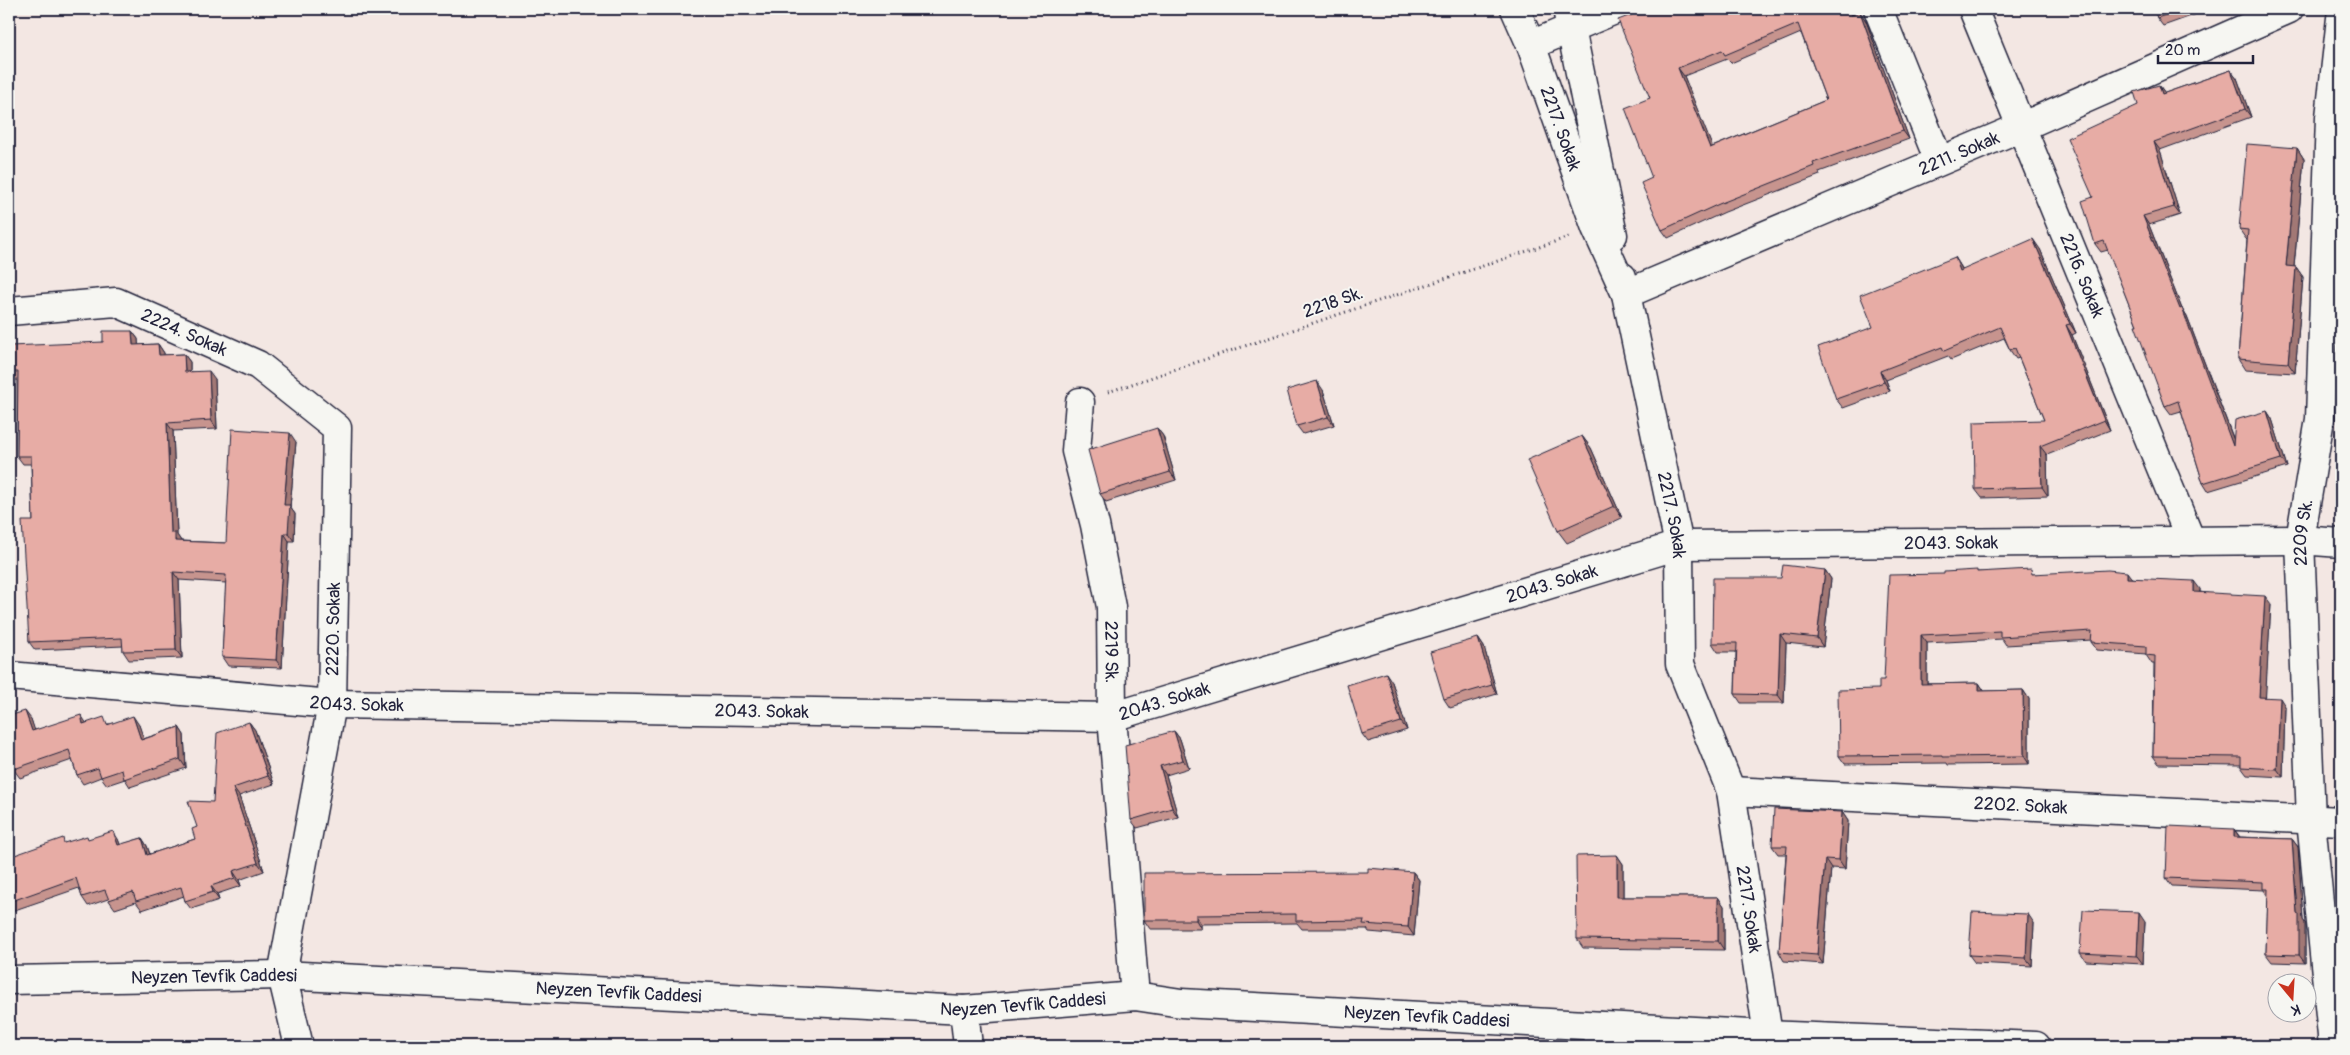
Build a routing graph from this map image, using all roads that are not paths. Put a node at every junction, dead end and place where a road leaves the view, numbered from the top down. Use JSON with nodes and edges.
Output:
{"nodes":[{"id":1,"x":1515,"y":9,"type":"edge"},
{"id":2,"x":1617,"y":9,"type":"edge"},
{"id":3,"x":1878,"y":9,"type":"edge"},
{"id":4,"x":1973,"y":9,"type":"edge"},
{"id":5,"x":2290,"y":9,"type":"edge"},
{"id":6,"x":2341,"y":18,"type":"edge"},
{"id":7,"x":1569,"y":19,"type":"edge"},
{"id":8,"x":1531,"y":45,"type":"junction"},
{"id":9,"x":2021,"y":127,"type":"junction"},
{"id":10,"x":1939,"y":161,"type":"junction"},
{"id":11,"x":2334,"y":205,"type":"edge"},
{"id":12,"x":1626,"y":294,"type":"junction"},
{"id":13,"x":9,"y":311,"type":"edge"},
{"id":14,"x":1080,"y":402,"type":"road end"},
{"id":15,"x":337,"y":428,"type":"joint"},
{"id":16,"x":2300,"y":540,"type":"junction"},
{"id":17,"x":2191,"y":541,"type":"junction"},
{"id":18,"x":2341,"y":543,"type":"edge"},
{"id":19,"x":1679,"y":545,"type":"junction"},
{"id":20,"x":9,"y":676,"type":"edge"},
{"id":21,"x":332,"y":704,"type":"junction"},
{"id":22,"x":1112,"y":717,"type":"junction"},
{"id":23,"x":1731,"y":791,"type":"junction"},
{"id":24,"x":2312,"y":820,"type":"junction"},
{"id":25,"x":2341,"y":821,"type":"edge"},
{"id":26,"x":282,"y":975,"type":"junction"},
{"id":27,"x":9,"y":980,"type":"edge"},
{"id":28,"x":1135,"y":996,"type":"junction"},
{"id":29,"x":964,"y":1010,"type":"junction"},
{"id":30,"x":1768,"y":1035,"type":"junction"},
{"id":31,"x":1598,"y":1036,"type":"edge"},
{"id":32,"x":298,"y":1046,"type":"edge"},
{"id":33,"x":968,"y":1046,"type":"edge"},
{"id":34,"x":2036,"y":1046,"type":"edge"},
{"id":35,"x":2333,"y":1046,"type":"edge"}],
"edges":[{"from":1,"to":8,"type":"street","name":"2217. Sokak"},
{"from":2,"to":7,"type":"street"},
{"from":3,"to":10,"type":"street"},
{"from":4,"to":9,"type":"street","name":"2216. Sokak"},
{"from":5,"to":9,"type":"street","name":"2211. Sokak"},
{"from":6,"to":11,"type":"street","name":"2209 Sk."},
{"from":7,"to":8,"type":"street"},
{"from":7,"to":12,"type":"street"},
{"from":8,"to":12,"type":"street","name":"2217. Sokak"},
{"from":9,"to":10,"type":"street","name":"2211. Sokak"},
{"from":9,"to":17,"type":"street","name":"2216. Sokak"},
{"from":10,"to":12,"type":"street","name":"2211. Sokak"},
{"from":11,"to":16,"type":"street","name":"2209 Sk."},
{"from":12,"to":19,"type":"street","name":"2217. Sokak"},
{"from":13,"to":15,"type":"street","name":"2224. Sokak"},
{"from":14,"to":22,"type":"street","name":"2219 Sk."},
{"from":15,"to":21,"type":"street","name":"2220. Sokak"},
{"from":16,"to":17,"type":"street","name":"2043. Sokak"},
{"from":16,"to":18,"type":"street","name":"2043. Sokak"},
{"from":16,"to":24,"type":"street","name":"2209 Sk."},
{"from":17,"to":19,"type":"street","name":"2043. Sokak"},
{"from":19,"to":22,"type":"street","name":"2043. Sokak"},
{"from":19,"to":23,"type":"street","name":"2217. Sokak"},
{"from":20,"to":21,"type":"street","name":"2043. Sokak"},
{"from":21,"to":22,"type":"street","name":"2043. Sokak"},
{"from":21,"to":26,"type":"street","name":"2220. Sokak"},
{"from":22,"to":28,"type":"street","name":"2219 Sk."},
{"from":23,"to":24,"type":"street","name":"2202. Sokak"},
{"from":23,"to":30,"type":"street","name":"2217. Sokak"},
{"from":24,"to":25,"type":"street","name":"2202. Sokak"},
{"from":24,"to":35,"type":"street","name":"2209 Sk."},
{"from":26,"to":27,"type":"street","name":"Neyzen Tevfik Caddesi"},
{"from":26,"to":29,"type":"street","name":"Neyzen Tevfik Caddesi"},
{"from":26,"to":32,"type":"street"},
{"from":28,"to":29,"type":"street","name":"Neyzen Tevfik Caddesi"},
{"from":28,"to":31,"type":"street","name":"Neyzen Tevfik Caddesi"},
{"from":29,"to":33,"type":"street"},
{"from":30,"to":31,"type":"street","name":"Neyzen Tevfik Caddesi"},
{"from":30,"to":34,"type":"street","name":"Neyzen Tevfik Caddesi"}]}
